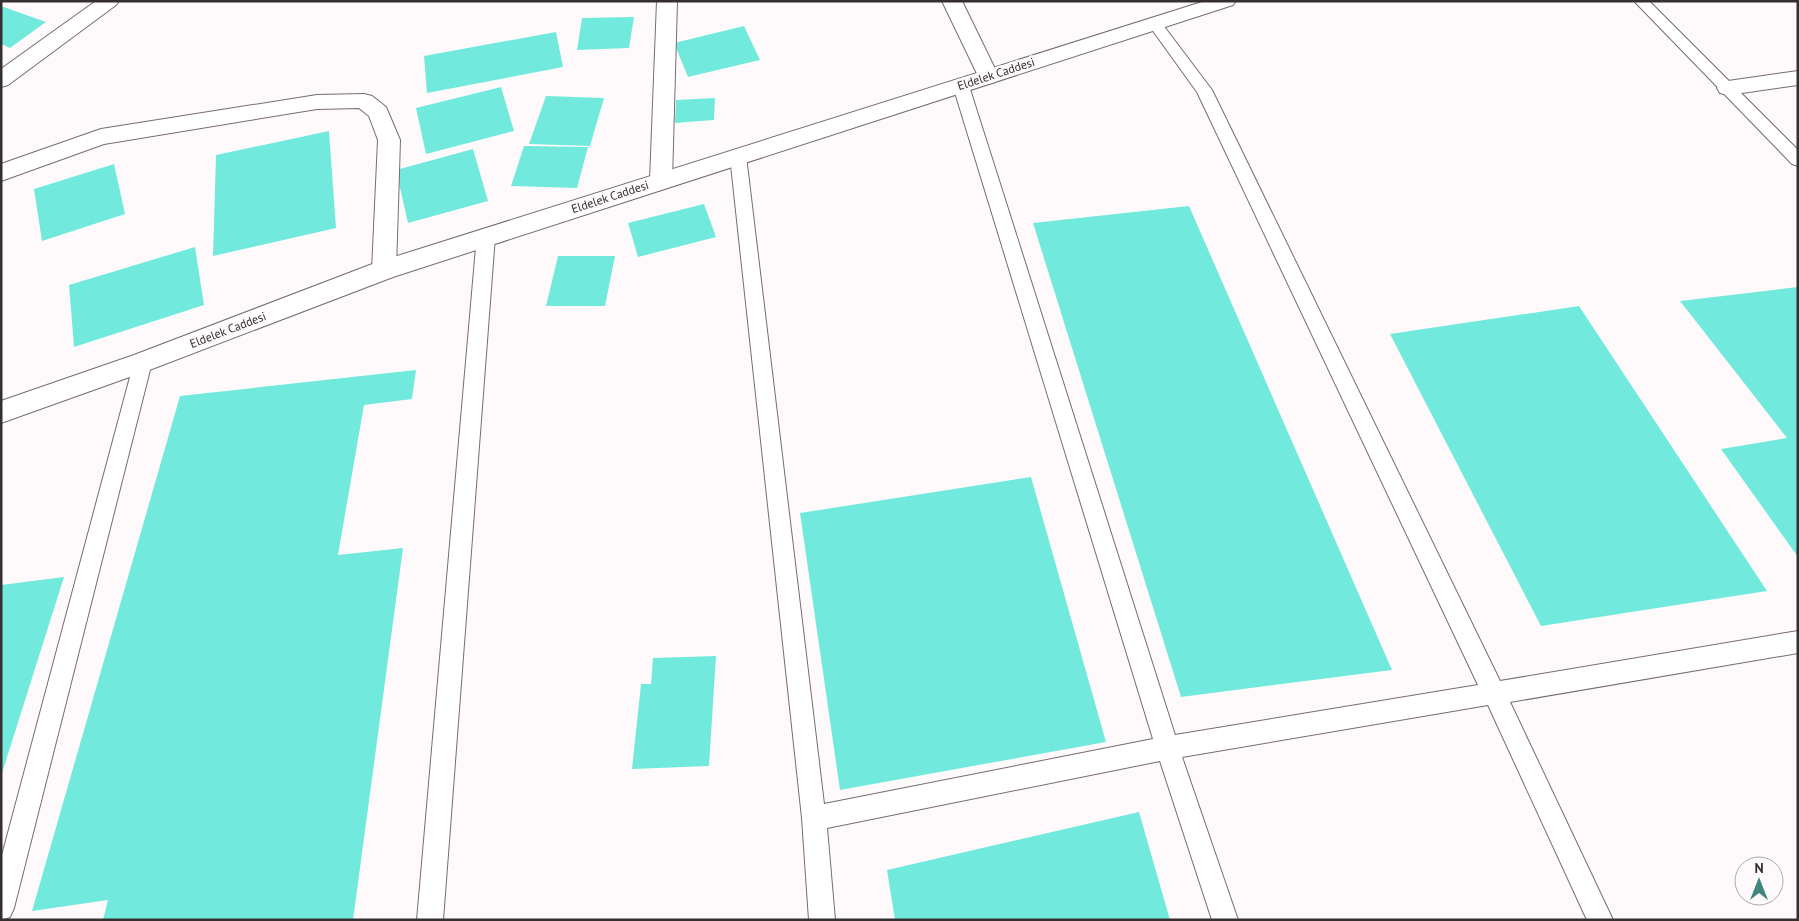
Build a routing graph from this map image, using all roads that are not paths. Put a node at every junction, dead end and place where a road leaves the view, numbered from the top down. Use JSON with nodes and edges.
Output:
{"nodes":[{"id":1,"x":109,"y":1,"type":"edge"},
{"id":2,"x":666,"y":1,"type":"edge"},
{"id":3,"x":952,"y":1,"type":"edge"},
{"id":4,"x":1226,"y":1,"type":"edge"},
{"id":5,"x":1641,"y":1,"type":"edge"},
{"id":6,"x":1155,"y":24,"type":"junction"},
{"id":7,"x":988,"y":77,"type":"junction"},
{"id":8,"x":2,"y":78,"type":"edge"},
{"id":9,"x":1798,"y":78,"type":"edge"},
{"id":10,"x":961,"y":86,"type":"junction"},
{"id":11,"x":1728,"y":88,"type":"junction"},
{"id":12,"x":738,"y":156,"type":"junction"},
{"id":13,"x":1798,"y":160,"type":"edge"},
{"id":14,"x":1,"y":173,"type":"edge"},
{"id":15,"x":661,"y":180,"type":"junction"},
{"id":16,"x":486,"y":236,"type":"junction"},
{"id":17,"x":384,"y":270,"type":"junction"},
{"id":18,"x":143,"y":362,"type":"junction"},
{"id":19,"x":1,"y":412,"type":"edge"},
{"id":20,"x":1798,"y":642,"type":"edge"},
{"id":21,"x":1494,"y":693,"type":"junction"},
{"id":22,"x":1167,"y":748,"type":"junction"},
{"id":23,"x":814,"y":818,"type":"junction"},
{"id":24,"x":1,"y":908,"type":"edge"},
{"id":25,"x":430,"y":920,"type":"edge"},
{"id":26,"x":822,"y":920,"type":"edge"},
{"id":27,"x":1225,"y":920,"type":"edge"},
{"id":28,"x":1600,"y":920,"type":"edge"}],
"edges":[{"from":1,"to":8,"type":"street"},
{"from":2,"to":15,"type":"street"},
{"from":3,"to":7,"type":"street"},
{"from":4,"to":6,"type":"street","name":"Eldelek Caddesi"},
{"from":5,"to":11,"type":"lane"},
{"from":6,"to":7,"type":"street","name":"Eldelek Caddesi"},
{"from":6,"to":21,"type":"lane"},
{"from":7,"to":10,"type":"street","name":"Eldelek Caddesi"},
{"from":9,"to":11,"type":"street"},
{"from":10,"to":12,"type":"street","name":"Eldelek Caddesi"},
{"from":10,"to":22,"type":"lane"},
{"from":11,"to":13,"type":"lane"},
{"from":12,"to":15,"type":"street","name":"Eldelek Caddesi"},
{"from":12,"to":23,"type":"lane"},
{"from":14,"to":17,"type":"street"},
{"from":15,"to":16,"type":"street","name":"Eldelek Caddesi"},
{"from":16,"to":17,"type":"street","name":"Eldelek Caddesi"},
{"from":16,"to":25,"type":"lane"},
{"from":17,"to":18,"type":"street","name":"Eldelek Caddesi"},
{"from":18,"to":19,"type":"street","name":"Eldelek Caddesi"},
{"from":18,"to":24,"type":"lane"},
{"from":20,"to":21,"type":"lane"},
{"from":21,"to":22,"type":"lane"},
{"from":21,"to":28,"type":"lane"},
{"from":22,"to":23,"type":"lane"},
{"from":22,"to":27,"type":"lane"},
{"from":23,"to":26,"type":"lane"}]}
